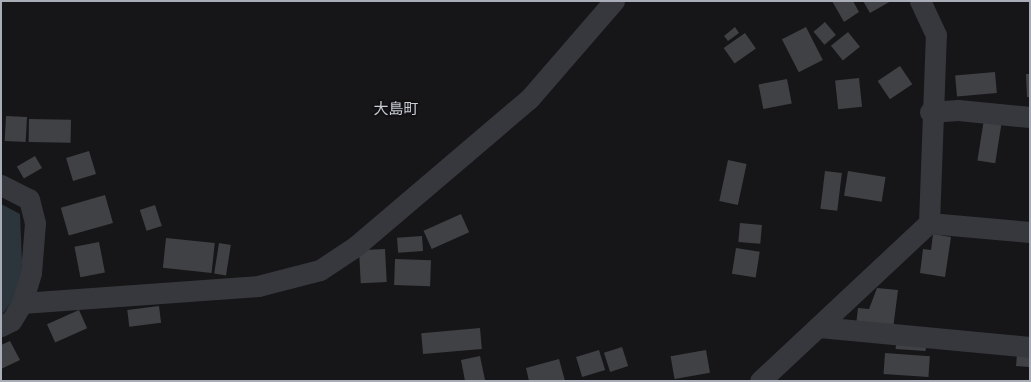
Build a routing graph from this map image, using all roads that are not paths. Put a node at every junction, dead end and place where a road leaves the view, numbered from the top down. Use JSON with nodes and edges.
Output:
{"nodes":[{"id":1,"x":614,"y":1,"type":"edge"},
{"id":2,"x":920,"y":1,"type":"edge"},
{"id":3,"x":930,"y":112,"type":"junction"},
{"id":4,"x":1030,"y":117,"type":"edge"},
{"id":5,"x":1,"y":185,"type":"edge"},
{"id":6,"x":929,"y":223,"type":"junction"},
{"id":7,"x":1030,"y":232,"type":"edge"},
{"id":8,"x":22,"y":304,"type":"junction"},
{"id":9,"x":1,"y":326,"type":"edge"},
{"id":10,"x":819,"y":326,"type":"junction"},
{"id":11,"x":1030,"y":347,"type":"edge"},
{"id":12,"x":760,"y":381,"type":"edge"}],
"edges":[{"from":1,"to":8,"type":"street"},
{"from":2,"to":3,"type":"street"},
{"from":3,"to":4,"type":"street"},
{"from":3,"to":6,"type":"street"},
{"from":5,"to":8,"type":"street"},
{"from":6,"to":7,"type":"street"},
{"from":6,"to":10,"type":"street"},
{"from":8,"to":9,"type":"street"},
{"from":10,"to":11,"type":"street"},
{"from":10,"to":12,"type":"street"}]}
